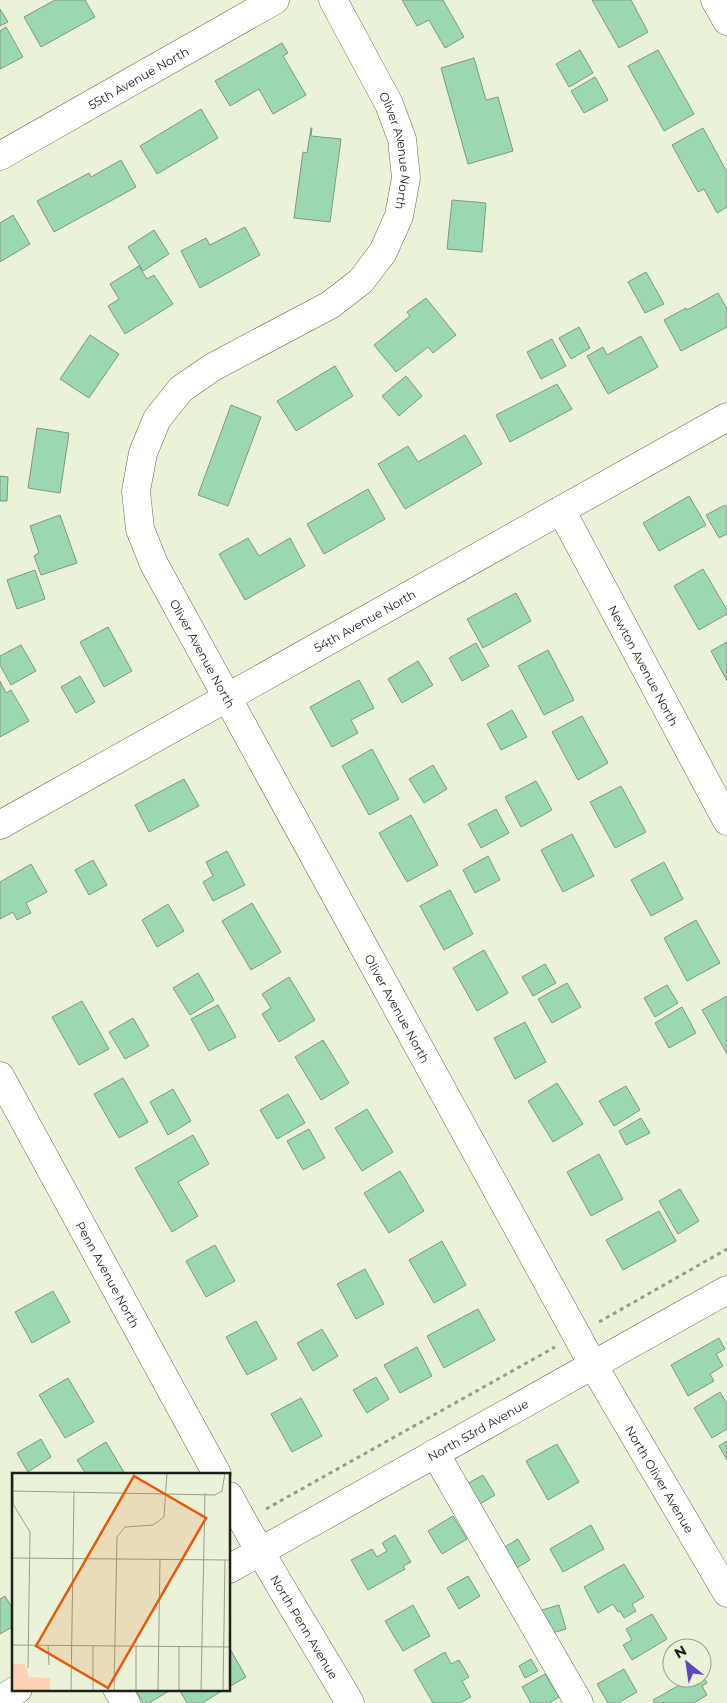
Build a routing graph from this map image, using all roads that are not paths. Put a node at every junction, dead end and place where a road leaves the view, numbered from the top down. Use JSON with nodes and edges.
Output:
{"nodes":[{"id":1,"x":275,"y":0,"type":"edge"},
{"id":2,"x":333,"y":0,"type":"edge"},
{"id":3,"x":715,"y":0,"type":"edge"},
{"id":4,"x":727,"y":21,"type":"edge"},
{"id":5,"x":0,"y":156,"type":"edge"},
{"id":6,"x":727,"y":417,"type":"edge"},
{"id":7,"x":561,"y":510,"type":"junction"},
{"id":8,"x":227,"y":697,"type":"junction"},
{"id":9,"x":727,"y":821,"type":"edge"},
{"id":10,"x":0,"y":824,"type":"edge"},
{"id":11,"x":0,"y":1076,"type":"edge"},
{"id":12,"x":727,"y":1290,"type":"edge"},
{"id":13,"x":593,"y":1365,"type":"junction"},
{"id":14,"x":435,"y":1453,"type":"junction"},
{"id":15,"x":216,"y":1473,"type":"edge"},
{"id":16,"x":230,"y":1498,"type":"edge"},
{"id":17,"x":259,"y":1552,"type":"junction"},
{"id":18,"x":230,"y":1568,"type":"edge"},
{"id":19,"x":727,"y":1593,"type":"edge"},
{"id":20,"x":16,"y":1690,"type":"edge"},
{"id":21,"x":118,"y":1690,"type":"edge"},
{"id":22,"x":0,"y":1700,"type":"edge"},
{"id":23,"x":126,"y":1703,"type":"edge"},
{"id":24,"x":350,"y":1703,"type":"edge"},
{"id":25,"x":579,"y":1703,"type":"edge"}],
"edges":[{"from":1,"to":5,"type":"street","name":"55th Avenue North"},
{"from":2,"to":8,"type":"street","name":"Oliver Avenue North"},
{"from":3,"to":4,"type":"street"},
{"from":6,"to":7,"type":"street","name":"54th Avenue North"},
{"from":7,"to":8,"type":"street","name":"54th Avenue North"},
{"from":7,"to":9,"type":"street","name":"Newton Avenue North"},
{"from":8,"to":10,"type":"street","name":"54th Avenue North"},
{"from":8,"to":13,"type":"street","name":"Oliver Avenue North"},
{"from":11,"to":15,"type":"street","name":"Penn Avenue North"},
{"from":12,"to":13,"type":"street","name":"North 53rd Avenue"},
{"from":13,"to":14,"type":"street","name":"North 53rd Avenue"},
{"from":13,"to":19,"type":"street","name":"North Oliver Avenue"},
{"from":14,"to":17,"type":"street","name":"North 53rd Avenue"},
{"from":14,"to":25,"type":"street"},
{"from":16,"to":17,"type":"street"},
{"from":17,"to":18,"type":"street","name":"North 53rd Avenue"},
{"from":17,"to":24,"type":"street","name":"North Penn Avenue"},
{"from":20,"to":22,"type":"street"},
{"from":21,"to":23,"type":"street"}]}
